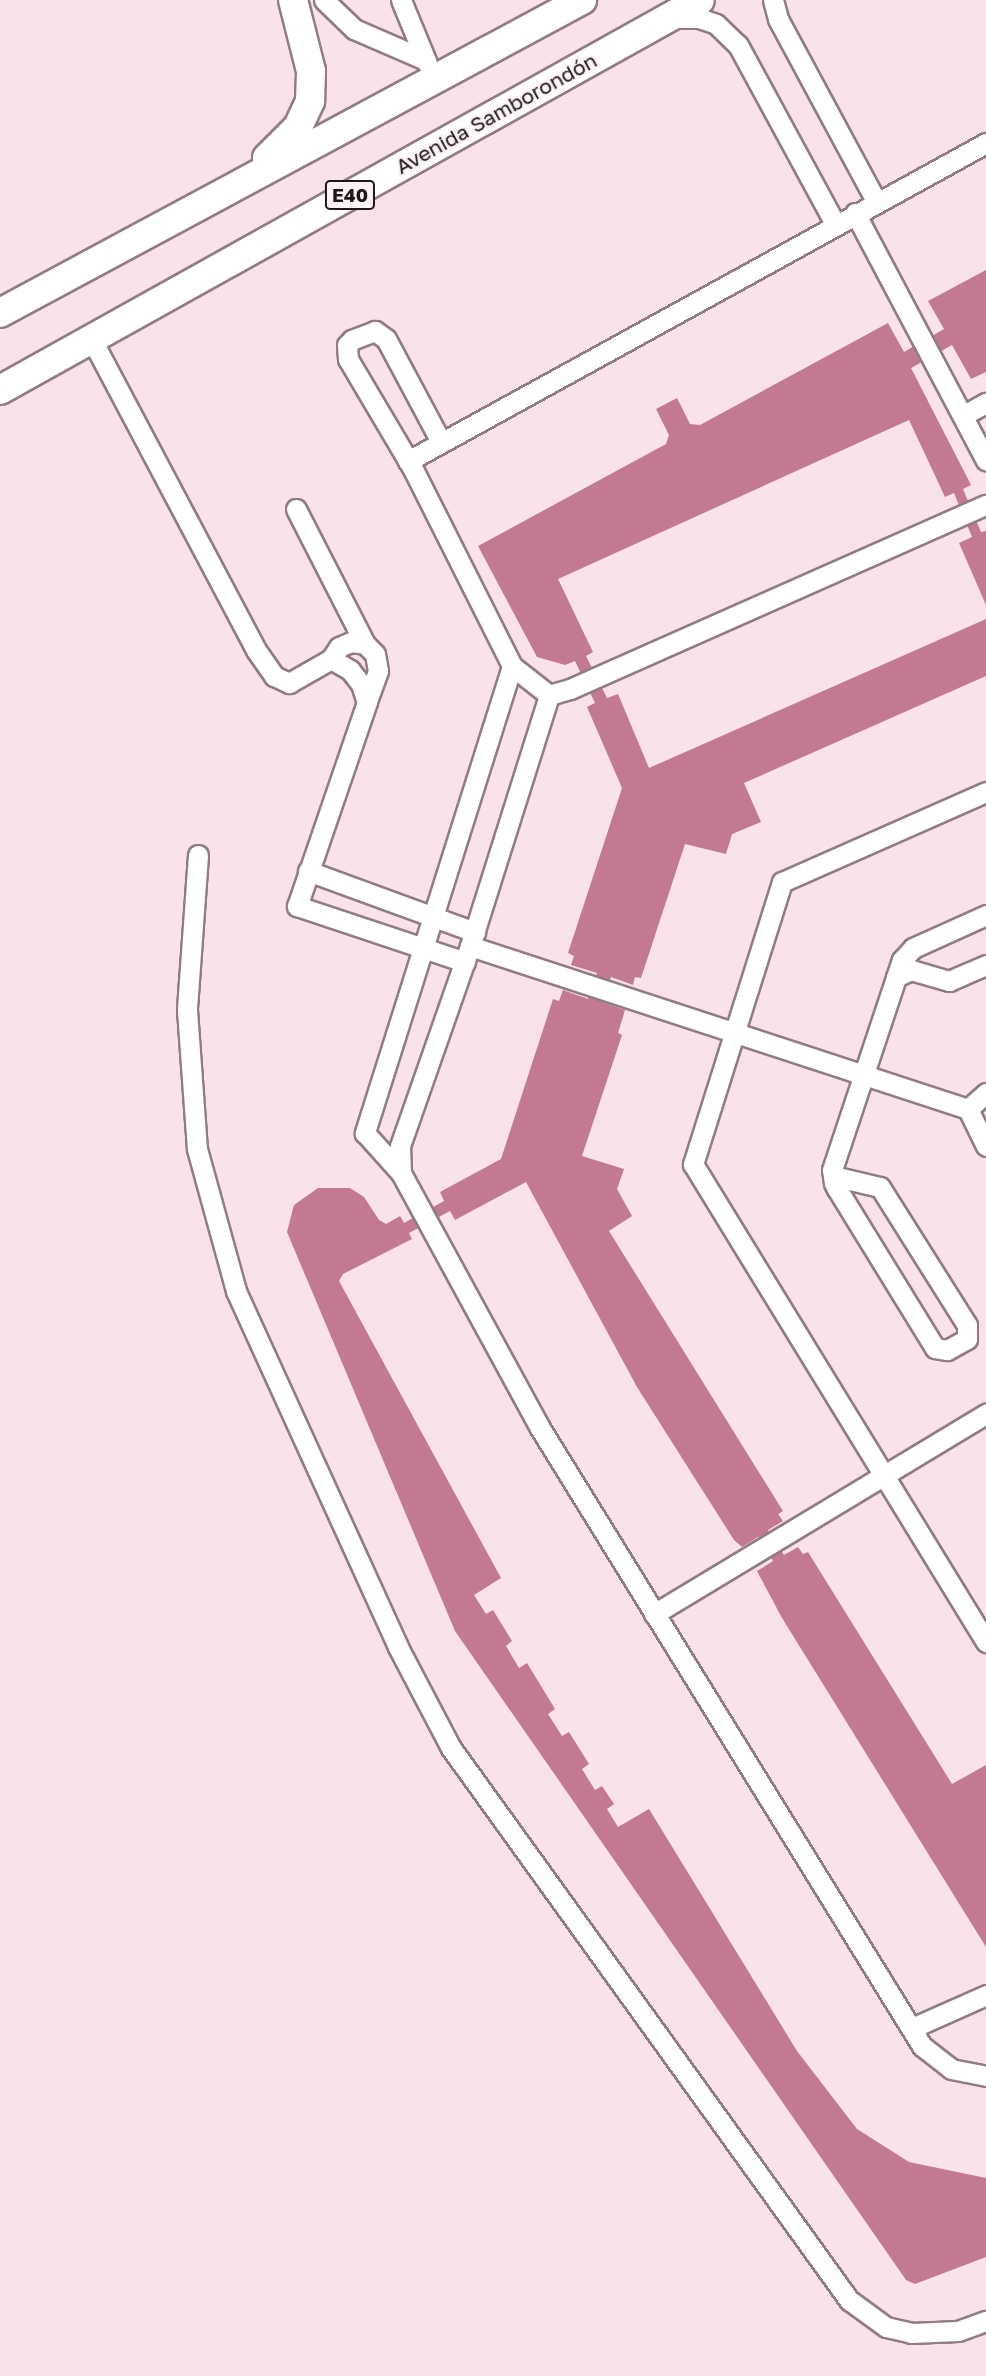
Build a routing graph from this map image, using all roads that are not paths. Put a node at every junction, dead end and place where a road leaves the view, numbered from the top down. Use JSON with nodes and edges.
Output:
{"nodes":[{"id":1,"x":293,"y":0,"type":"edge"},
{"id":2,"x":324,"y":0,"type":"edge"},
{"id":3,"x":401,"y":0,"type":"edge"},
{"id":4,"x":582,"y":0,"type":"edge"},
{"id":5,"x":700,"y":0,"type":"edge"},
{"id":6,"x":773,"y":0,"type":"edge"},
{"id":7,"x":667,"y":18,"type":"junction"},
{"id":8,"x":421,"y":58,"type":"junction"},
{"id":9,"x":444,"y":77,"type":"junction"},
{"id":10,"x":986,"y":143,"type":"edge"},
{"id":11,"x":250,"y":175,"type":"junction"},
{"id":12,"x":876,"y":201,"type":"junction"},
{"id":13,"x":855,"y":214,"type":"junction"},
{"id":14,"x":835,"y":224,"type":"junction"},
{"id":15,"x":0,"y":313,"type":"edge"},
{"id":16,"x":92,"y":340,"type":"junction"},
{"id":17,"x":0,"y":390,"type":"edge"},
{"id":18,"x":986,"y":403,"type":"edge"},
{"id":19,"x":964,"y":415,"type":"junction"},
{"id":20,"x":440,"y":440,"type":"junction"},
{"id":21,"x":986,"y":460,"type":"edge"},
{"id":22,"x":408,"y":461,"type":"junction"},
{"id":23,"x":985,"y":505,"type":"edge"},
{"id":24,"x":296,"y":509,"type":"dead end"},
{"id":25,"x":365,"y":644,"type":"junction"},
{"id":26,"x":331,"y":659,"type":"junction"},
{"id":27,"x":512,"y":666,"type":"junction"},
{"id":28,"x":549,"y":695,"type":"junction"},
{"id":29,"x":367,"y":702,"type":"junction"},
{"id":30,"x":986,"y":792,"type":"edge"},
{"id":31,"x":198,"y":855,"type":"dead end"},
{"id":32,"x":308,"y":872,"type":"junction"},
{"id":33,"x":431,"y":914,"type":"junction"},
{"id":34,"x":986,"y":915,"type":"edge"},
{"id":35,"x":470,"y":947,"type":"junction"},
{"id":36,"x":419,"y":949,"type":"junction"},
{"id":37,"x":986,"y":965,"type":"edge"},
{"id":38,"x":896,"y":977,"type":"junction"},
{"id":39,"x":733,"y":1033,"type":"junction"},
{"id":40,"x":861,"y":1074,"type":"junction"},
{"id":41,"x":986,"y":1093,"type":"edge"},
{"id":42,"x":968,"y":1109,"type":"junction"},
{"id":43,"x":986,"y":1146,"type":"edge"},
{"id":44,"x":401,"y":1173,"type":"junction"},
{"id":45,"x":833,"y":1177,"type":"junction"},
{"id":46,"x":984,"y":1419,"type":"edge"},
{"id":47,"x":882,"y":1477,"type":"junction"},
{"id":48,"x":654,"y":1614,"type":"junction"},
{"id":49,"x":986,"y":1642,"type":"edge"},
{"id":50,"x":986,"y":1995,"type":"edge"},
{"id":51,"x":912,"y":2028,"type":"junction"},
{"id":52,"x":986,"y":2076,"type":"edge"},
{"id":53,"x":986,"y":2321,"type":"edge"}],
"edges":[{"from":1,"to":11,"type":"highway"},
{"from":2,"to":8,"type":"street"},
{"from":3,"to":8,"type":"street"},
{"from":4,"to":9,"type":"highway"},
{"from":5,"to":7,"type":"highway","name":"Avenida Samborondón","number":"E40"},
{"from":6,"to":12,"type":"street"},
{"from":7,"to":14,"type":"street"},
{"from":7,"to":16,"type":"highway","name":"Avenida Samborondón","number":"E40"},
{"from":8,"to":9,"type":"street"},
{"from":9,"to":11,"type":"highway"},
{"from":10,"to":12,"type":"street"},
{"from":11,"to":15,"type":"highway"},
{"from":12,"to":13,"type":"street"},
{"from":13,"to":14,"type":"street"},
{"from":13,"to":19,"type":"street"},
{"from":14,"to":20,"type":"street"},
{"from":16,"to":17,"type":"highway","name":"Avenida Samborondón","number":"E40"},
{"from":16,"to":26,"type":"street"},
{"from":18,"to":19,"type":"street"},
{"from":19,"to":21,"type":"street"},
{"from":20,"to":22,"type":"street"},
{"from":20,"to":22,"type":"street"},
{"from":22,"to":27,"type":"street"},
{"from":23,"to":28,"type":"street"},
{"from":24,"to":25,"type":"street"},
{"from":25,"to":26,"type":"street"},
{"from":25,"to":29,"type":"street"},
{"from":26,"to":29,"type":"street"},
{"from":27,"to":28,"type":"street"},
{"from":27,"to":33,"type":"street"},
{"from":28,"to":35,"type":"street"},
{"from":29,"to":32,"type":"street"},
{"from":30,"to":39,"type":"street"},
{"from":31,"to":53,"type":"street"},
{"from":32,"to":33,"type":"street"},
{"from":32,"to":36,"type":"street"},
{"from":33,"to":35,"type":"street"},
{"from":33,"to":36,"type":"street"},
{"from":34,"to":38,"type":"street"},
{"from":35,"to":36,"type":"street"},
{"from":35,"to":39,"type":"street"},
{"from":35,"to":44,"type":"street"},
{"from":36,"to":44,"type":"street"},
{"from":37,"to":38,"type":"street"},
{"from":38,"to":40,"type":"street"},
{"from":39,"to":40,"type":"street"},
{"from":39,"to":47,"type":"street"},
{"from":40,"to":42,"type":"street"},
{"from":40,"to":45,"type":"street"},
{"from":41,"to":42,"type":"street"},
{"from":42,"to":43,"type":"street"},
{"from":44,"to":48,"type":"street"},
{"from":45,"to":45,"type":"street"},
{"from":46,"to":47,"type":"street"},
{"from":47,"to":48,"type":"street"},
{"from":47,"to":49,"type":"street"},
{"from":48,"to":51,"type":"street"},
{"from":50,"to":51,"type":"street"},
{"from":51,"to":52,"type":"street"}]}
